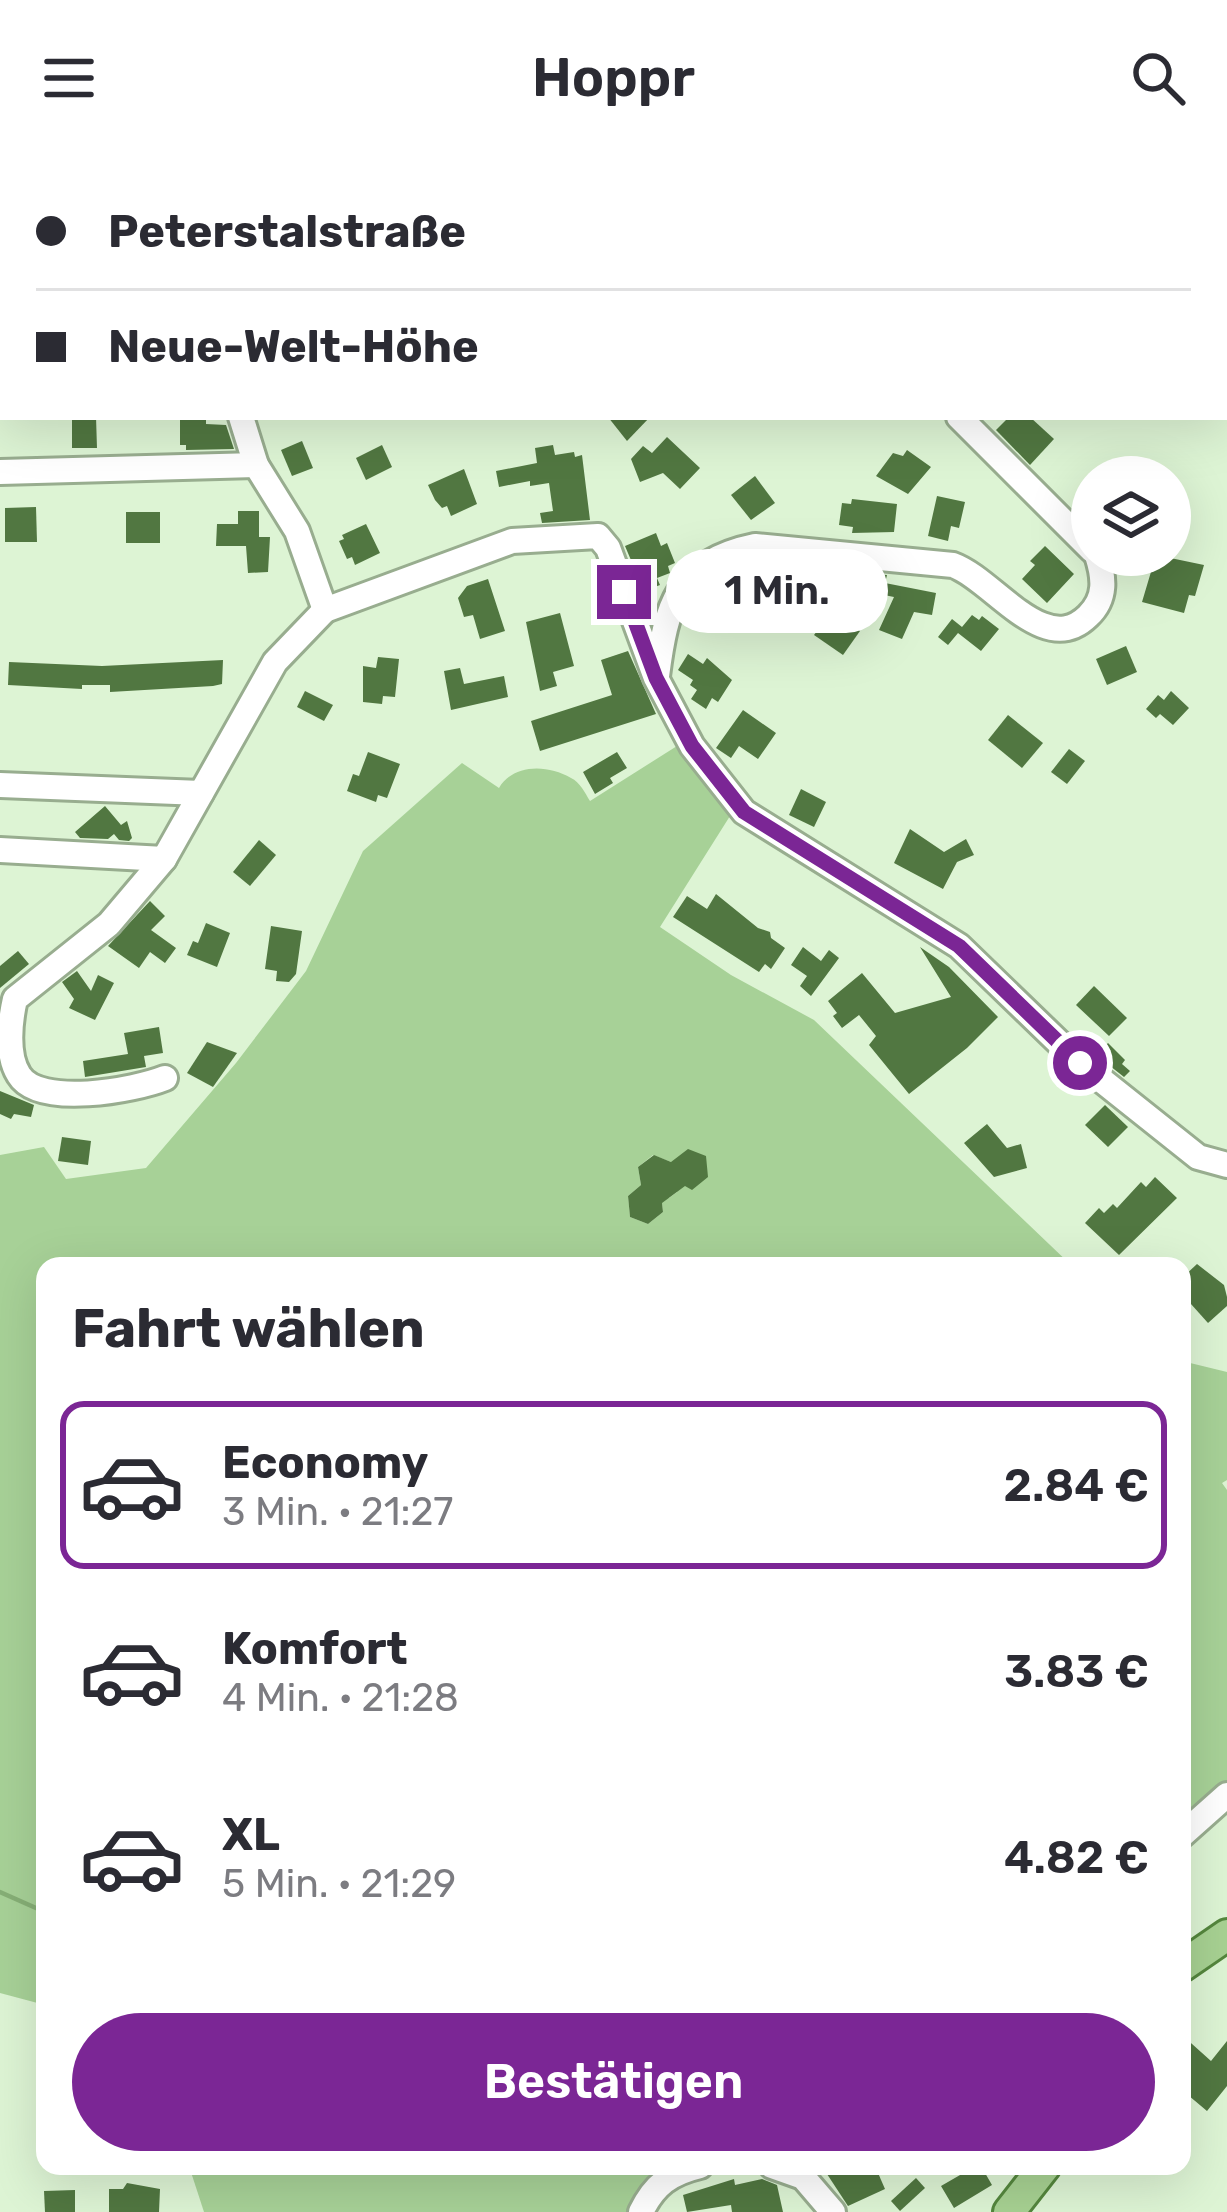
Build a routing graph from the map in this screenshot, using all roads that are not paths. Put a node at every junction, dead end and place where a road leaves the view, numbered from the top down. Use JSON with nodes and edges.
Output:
{"nodes":[{"id":1,"x":242,"y":420,"type":"edge"},
{"id":2,"x":962,"y":420,"type":"edge"},
{"id":3,"x":256,"y":465,"type":"junction"},
{"id":4,"x":0,"y":472,"type":"edge"},
{"id":5,"x":1071,"y":530,"type":"edge"},
{"id":6,"x":1102,"y":576,"type":"edge"},
{"id":7,"x":325,"y":610,"type":"junction"},
{"id":8,"x":656,"y":678,"type":"junction"},
{"id":9,"x":0,"y":785,"type":"edge"},
{"id":10,"x":201,"y":794,"type":"junction"},
{"id":11,"x":0,"y":850,"type":"edge"},
{"id":12,"x":164,"y":859,"type":"junction"},
{"id":13,"x":165,"y":1078,"type":"dead end"},
{"id":14,"x":1227,"y":1165,"type":"edge"},
{"id":15,"x":1227,"y":1795,"type":"edge"},
{"id":16,"x":1191,"y":1826,"type":"edge"},
{"id":17,"x":1227,"y":1935,"type":"edge"},
{"id":18,"x":1191,"y":1960,"type":"edge"},
{"id":19,"x":675,"y":2175,"type":"edge"},
{"id":20,"x":797,"y":2175,"type":"edge"},
{"id":21,"x":1038,"y":2175,"type":"edge"},
{"id":22,"x":641,"y":2212,"type":"edge"},
{"id":23,"x":833,"y":2212,"type":"edge"},
{"id":24,"x":1009,"y":2212,"type":"edge"}],
"edges":[{"from":1,"to":3,"type":"street"},
{"from":2,"to":5,"type":"street"},
{"from":3,"to":4,"type":"street"},
{"from":3,"to":7,"type":"street"},
{"from":6,"to":8,"type":"street"},
{"from":7,"to":8,"type":"street"},
{"from":7,"to":10,"type":"street"},
{"from":8,"to":14,"type":"street"},
{"from":9,"to":10,"type":"street"},
{"from":10,"to":12,"type":"street"},
{"from":11,"to":12,"type":"street"},
{"from":12,"to":13,"type":"street"},
{"from":15,"to":16,"type":"street"},
{"from":17,"to":18,"type":"main road"},
{"from":19,"to":22,"type":"street"},
{"from":20,"to":23,"type":"street"},
{"from":21,"to":24,"type":"main road"}]}
